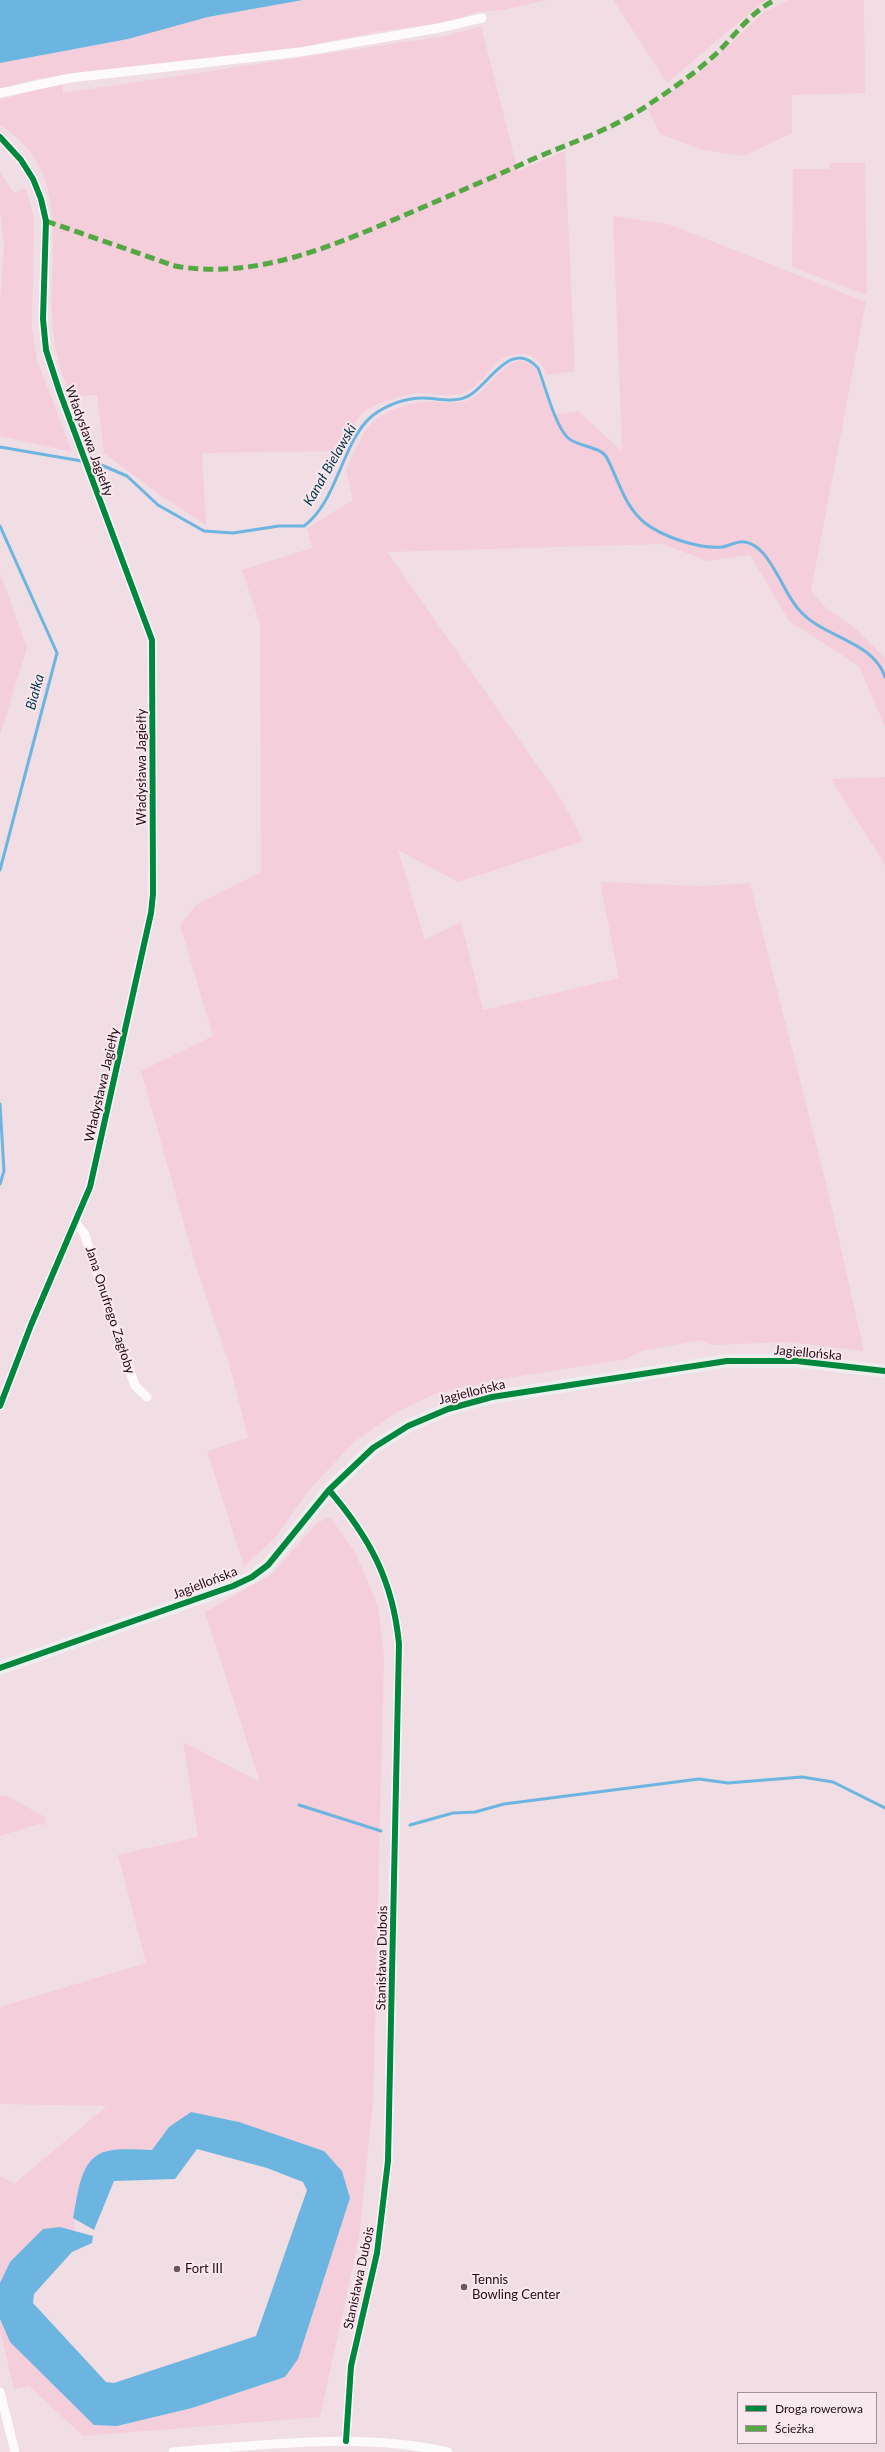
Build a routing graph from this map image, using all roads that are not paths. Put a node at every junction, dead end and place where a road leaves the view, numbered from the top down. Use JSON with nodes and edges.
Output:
{"nodes":[{"id":1,"x":482,"y":18,"type":"dead end"},
{"id":2,"x":0,"y":93,"type":"edge"},
{"id":3,"x":0,"y":138,"type":"edge"},
{"id":4,"x":75,"y":1222,"type":"junction"},
{"id":5,"x":885,"y":1371,"type":"edge"},
{"id":6,"x":147,"y":1397,"type":"dead end"},
{"id":7,"x":0,"y":1406,"type":"edge"},
{"id":8,"x":330,"y":1490,"type":"junction"},
{"id":9,"x":0,"y":1668,"type":"edge"},
{"id":10,"x":0,"y":2392,"type":"edge"},
{"id":11,"x":346,"y":2441,"type":"junction"},
{"id":12,"x":15,"y":2452,"type":"edge"},
{"id":13,"x":173,"y":2452,"type":"edge"},
{"id":14,"x":448,"y":2452,"type":"edge"}],
"edges":[{"from":1,"to":2,"type":"street"},
{"from":3,"to":4,"type":"street","name":"Władysława Jagiełły"},
{"from":4,"to":6,"type":"street","name":"Jana Onufrego Zagłoby"},
{"from":4,"to":7,"type":"street","name":"Władysława Jagiełły"},
{"from":5,"to":8,"type":"street","name":"Jagiellońska"},
{"from":8,"to":9,"type":"street","name":"Jagiellońska"},
{"from":8,"to":11,"type":"street","name":"Stanisława Dubois"},
{"from":10,"to":12,"type":"street"},
{"from":11,"to":13,"type":"street"},
{"from":11,"to":14,"type":"street"}]}
